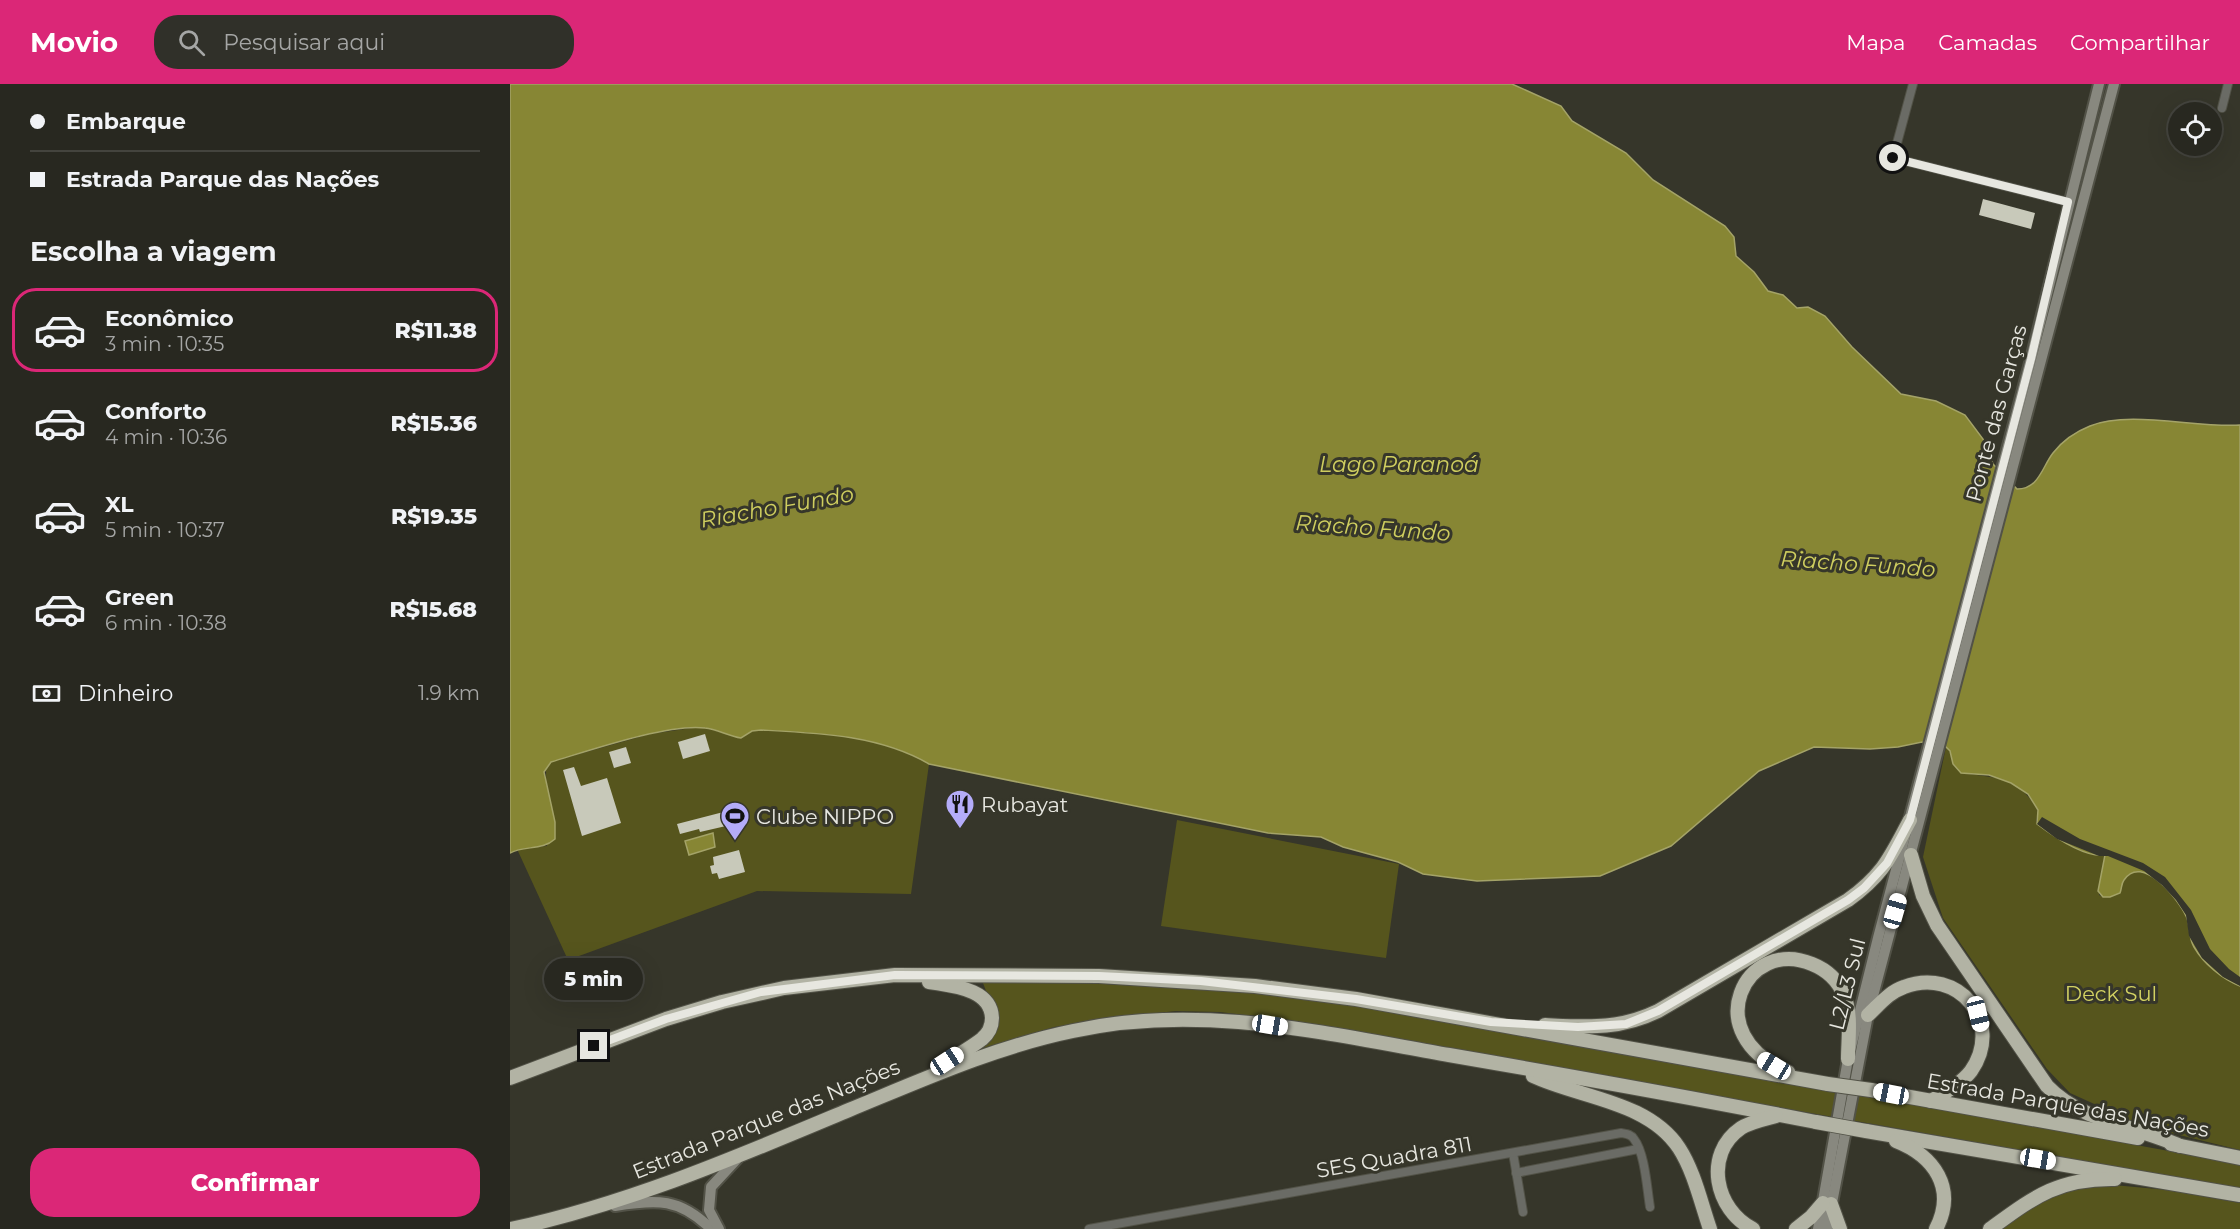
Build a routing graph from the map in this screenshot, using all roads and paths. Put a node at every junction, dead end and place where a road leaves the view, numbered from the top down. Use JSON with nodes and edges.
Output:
{"nodes":[{"id":1,"x":1913,"y":84,"type":"edge"},
{"id":2,"x":2099,"y":84,"type":"edge"},
{"id":3,"x":2114,"y":84,"type":"edge"},
{"id":4,"x":2228,"y":84,"type":"edge"},
{"id":5,"x":2222,"y":108,"type":"dead end"},
{"id":6,"x":2068,"y":202,"type":"junction"},
{"id":7,"x":2014,"y":443,"type":"junction"},
{"id":8,"x":1927,"y":751,"type":"joint"},
{"id":9,"x":1932,"y":771,"type":"joint"},
{"id":10,"x":1910,"y":820,"type":"junction"},
{"id":11,"x":1911,"y":855,"type":"junction"},
{"id":12,"x":895,"y":975,"type":"junction"},
{"id":13,"x":1868,"y":1016,"type":"junction"},
{"id":14,"x":1491,"y":1022,"type":"junction"},
{"id":15,"x":1848,"y":1059,"type":"junction"},
{"id":16,"x":1509,"y":1066,"type":"junction"},
{"id":17,"x":510,"y":1078,"type":"edge"},
{"id":18,"x":912,"y":1084,"type":"junction"},
{"id":19,"x":1824,"y":1084,"type":"junction"},
{"id":20,"x":1931,"y":1101,"type":"junction"},
{"id":21,"x":1779,"y":1115,"type":"junction"},
{"id":22,"x":1872,"y":1132,"type":"junction"},
{"id":23,"x":2180,"y":1146,"type":"junction"},
{"id":24,"x":1638,"y":1149,"type":"junction"},
{"id":25,"x":1512,"y":1153,"type":"junction"},
{"id":26,"x":743,"y":1154,"type":"junction"},
{"id":27,"x":2240,"y":1158,"type":"edge"},
{"id":28,"x":1516,"y":1173,"type":"junction"},
{"id":29,"x":2164,"y":1181,"type":"junction"},
{"id":30,"x":2240,"y":1195,"type":"edge"},
{"id":31,"x":1827,"y":1204,"type":"junction"},
{"id":32,"x":1650,"y":1207,"type":"dead end"},
{"id":33,"x":591,"y":1210,"type":"junction"},
{"id":34,"x":1523,"y":1212,"type":"dead end"},
{"id":35,"x":511,"y":1229,"type":"edge"},
{"id":36,"x":711,"y":1229,"type":"edge"},
{"id":37,"x":719,"y":1229,"type":"edge"},
{"id":38,"x":1089,"y":1229,"type":"edge"},
{"id":39,"x":1710,"y":1229,"type":"edge"},
{"id":40,"x":1753,"y":1229,"type":"edge"},
{"id":41,"x":1796,"y":1229,"type":"edge"},
{"id":42,"x":1818,"y":1229,"type":"edge"},
{"id":43,"x":1827,"y":1229,"type":"edge"},
{"id":44,"x":1840,"y":1229,"type":"edge"},
{"id":45,"x":1936,"y":1229,"type":"edge"},
{"id":46,"x":1990,"y":1229,"type":"edge"}],
"edges":[{"from":1,"to":6,"type":"street"},
{"from":2,"to":6,"type":"main road","name":"Ponte das Garças"},
{"from":3,"to":7,"type":"main road","name":"Ponte das Garças"},
{"from":4,"to":5,"type":"street"},
{"from":6,"to":7,"type":"main road","name":"Ponte das Garças"},
{"from":7,"to":8,"type":"main road","name":"Ponte das Garças"},
{"from":7,"to":9,"type":"main road","name":"Ponte das Garças"},
{"from":8,"to":10,"type":"main road","name":"L2/L3 Sul"},
{"from":9,"to":11,"type":"main road","name":"L2/L3 Sul"},
{"from":10,"to":14,"type":"highway"},
{"from":10,"to":15,"type":"main road","name":"L2/L3 Sul"},
{"from":11,"to":13,"type":"main road","name":"L2/L3 Sul"},
{"from":11,"to":23,"type":"highway"},
{"from":12,"to":14,"type":"highway","name":"Estrada Parque das Nações"},
{"from":12,"to":17,"type":"highway","name":"Estrada Parque das Nações"},
{"from":12,"to":18,"type":"highway"},
{"from":13,"to":20,"type":"highway"},
{"from":13,"to":31,"type":"main road","name":"L2/L3 Sul"},
{"from":14,"to":19,"type":"highway","name":"Estrada Parque das Nações"},
{"from":15,"to":19,"type":"highway"},
{"from":15,"to":31,"type":"main road","name":"L2/L3 Sul"},
{"from":16,"to":18,"type":"highway","name":"Estrada Parque das Nações"},
{"from":16,"to":21,"type":"highway","name":"Estrada Parque das Nações"},
{"from":16,"to":39,"type":"highway"},
{"from":18,"to":26,"type":"highway","name":"Estrada Parque das Nações"},
{"from":19,"to":20,"type":"highway","name":"Estrada Parque das Nações","bridge":true},
{"from":20,"to":23,"type":"highway","name":"Estrada Parque das Nações"},
{"from":21,"to":22,"type":"highway","name":"Estrada Parque das Nações","bridge":true},
{"from":21,"to":40,"type":"highway"},
{"from":22,"to":29,"type":"highway","name":"Estrada Parque das Nações"},
{"from":22,"to":45,"type":"highway"},
{"from":23,"to":27,"type":"highway","name":"Estrada Parque das Nações"},
{"from":24,"to":25,"type":"street","name":"SES Quadra 811"},
{"from":24,"to":28,"type":"street"},
{"from":24,"to":32,"type":"street"},
{"from":25,"to":28,"type":"street"},
{"from":25,"to":38,"type":"street","name":"SES Quadra 811"},
{"from":26,"to":33,"type":"highway","name":"Estrada Parque das Nações"},
{"from":26,"to":37,"type":"main road"},
{"from":28,"to":34,"type":"street"},
{"from":29,"to":30,"type":"highway","name":"Estrada Parque das Nações"},
{"from":29,"to":46,"type":"highway"},
{"from":31,"to":41,"type":"highway"},
{"from":31,"to":42,"type":"main road","name":"L2/L3 Sul"},
{"from":31,"to":43,"type":"main road","name":"L2/L3 Sul"},
{"from":31,"to":44,"type":"highway"},
{"from":33,"to":35,"type":"highway","name":"Estrada Parque das Nações"},
{"from":33,"to":36,"type":"main road"}]}
